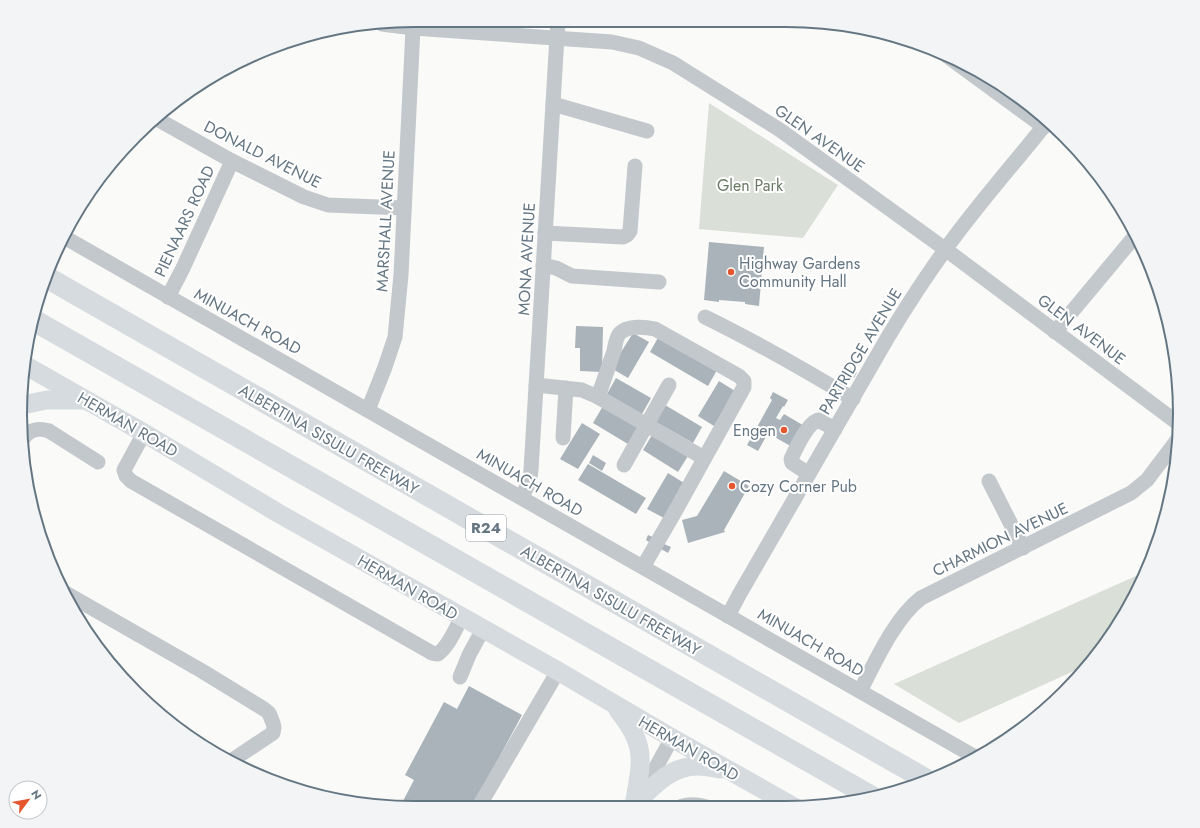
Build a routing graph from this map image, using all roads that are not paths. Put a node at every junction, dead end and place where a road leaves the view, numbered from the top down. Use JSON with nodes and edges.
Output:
{"nodes":[{"id":1,"x":407,"y":27,"type":"edge"},
{"id":2,"x":558,"y":27,"type":"edge"},
{"id":3,"x":413,"y":28,"type":"junction"},
{"id":4,"x":557,"y":38,"type":"junction"},
{"id":5,"x":985,"y":82,"type":"edge"},
{"id":6,"x":553,"y":104,"type":"junction"},
{"id":7,"x":1025,"y":110,"type":"edge"},
{"id":8,"x":161,"y":122,"type":"edge"},
{"id":9,"x":1044,"y":126,"type":"edge"},
{"id":10,"x":647,"y":131,"type":"dead end"},
{"id":11,"x":232,"y":161,"type":"junction"},
{"id":12,"x":635,"y":166,"type":"dead end"},
{"id":13,"x":404,"y":208,"type":"junction"},
{"id":14,"x":545,"y":233,"type":"junction"},
{"id":15,"x":69,"y":240,"type":"edge"},
{"id":16,"x":1131,"y":240,"type":"edge"},
{"id":17,"x":945,"y":249,"type":"junction"},
{"id":18,"x":544,"y":265,"type":"junction"},
{"id":19,"x":51,"y":280,"type":"edge"},
{"id":20,"x":659,"y":282,"type":"dead end"},
{"id":21,"x":168,"y":297,"type":"junction"},
{"id":22,"x":705,"y":317,"type":"dead end"},
{"id":23,"x":38,"y":323,"type":"edge"},
{"id":24,"x":1055,"y":332,"type":"junction"},
{"id":25,"x":29,"y":370,"type":"edge"},
{"id":26,"x":536,"y":385,"type":"junction"},
{"id":27,"x":669,"y":385,"type":"dead end"},
{"id":28,"x":566,"y":388,"type":"junction"},
{"id":29,"x":598,"y":397,"type":"junction"},
{"id":30,"x":853,"y":399,"type":"junction"},
{"id":31,"x":87,"y":400,"type":"junction"},
{"id":32,"x":27,"y":404,"type":"edge"},
{"id":33,"x":368,"y":410,"type":"junction"},
{"id":34,"x":1173,"y":419,"type":"edge"},
{"id":35,"x":647,"y":425,"type":"junction"},
{"id":36,"x":835,"y":429,"type":"junction"},
{"id":37,"x":28,"y":433,"type":"edge"},
{"id":38,"x":144,"y":433,"type":"junction"},
{"id":39,"x":563,"y":438,"type":"dead end"},
{"id":40,"x":1171,"y":448,"type":"edge"},
{"id":41,"x":704,"y":458,"type":"junction"},
{"id":42,"x":98,"y":462,"type":"dead end"},
{"id":43,"x":624,"y":465,"type":"dead end"},
{"id":44,"x":809,"y":474,"type":"junction"},
{"id":45,"x":989,"y":481,"type":"dead end"},
{"id":46,"x":520,"y":497,"type":"junction"},
{"id":47,"x":1023,"y":548,"type":"junction"},
{"id":48,"x":642,"y":567,"type":"junction"},
{"id":49,"x":74,"y":598,"type":"edge"},
{"id":50,"x":728,"y":616,"type":"junction"},
{"id":51,"x":462,"y":618,"type":"junction"},
{"id":52,"x":483,"y":629,"type":"junction"},
{"id":53,"x":558,"y":671,"type":"junction"},
{"id":54,"x":460,"y":677,"type":"dead end"},
{"id":55,"x":860,"y":691,"type":"junction"},
{"id":56,"x":614,"y":704,"type":"junction"},
{"id":57,"x":672,"y":738,"type":"junction"},
{"id":58,"x":970,"y":754,"type":"edge"},
{"id":59,"x":236,"y":757,"type":"edge"},
{"id":60,"x":730,"y":771,"type":"junction"},
{"id":61,"x":921,"y":776,"type":"edge"},
{"id":62,"x":865,"y":793,"type":"edge"},
{"id":63,"x":482,"y":801,"type":"edge"},
{"id":64,"x":635,"y":801,"type":"edge"},
{"id":65,"x":637,"y":801,"type":"edge"},
{"id":66,"x":639,"y":801,"type":"edge"},
{"id":67,"x":783,"y":801,"type":"edge"}],
"edges":[{"from":1,"to":3,"type":"street","name":"GLEN AVENUE"},
{"from":2,"to":4,"type":"street","name":"MONA AVENUE"},
{"from":3,"to":4,"type":"street","name":"GLEN AVENUE"},
{"from":3,"to":13,"type":"street","name":"MARSHALL AVENUE"},
{"from":4,"to":6,"type":"street","name":"MONA AVENUE"},
{"from":4,"to":17,"type":"street","name":"GLEN AVENUE"},
{"from":5,"to":7,"type":"street"},
{"from":6,"to":10,"type":"street"},
{"from":6,"to":14,"type":"street","name":"MONA AVENUE"},
{"from":8,"to":11,"type":"street","name":"DONALD AVENUE"},
{"from":9,"to":17,"type":"street","name":"PARTRIDGE AVENUE"},
{"from":11,"to":13,"type":"street","name":"DONALD AVENUE"},
{"from":11,"to":21,"type":"street","name":"PIENAARS ROAD"},
{"from":12,"to":14,"type":"street"},
{"from":13,"to":33,"type":"street","name":"MARSHALL AVENUE"},
{"from":14,"to":18,"type":"street","name":"MONA AVENUE"},
{"from":15,"to":21,"type":"street","name":"MINUACH ROAD"},
{"from":16,"to":24,"type":"street"},
{"from":17,"to":24,"type":"street","name":"GLEN AVENUE"},
{"from":17,"to":30,"type":"street","name":"PARTRIDGE AVENUE"},
{"from":18,"to":20,"type":"street"},
{"from":18,"to":26,"type":"street","name":"MONA AVENUE"},
{"from":19,"to":61,"type":"highway","name":"ALBERTINA SISULU FREEWAY","number":"R24"},
{"from":21,"to":33,"type":"street","name":"MINUACH ROAD"},
{"from":22,"to":30,"type":"street"},
{"from":23,"to":62,"type":"highway","number":"R24"},
{"from":24,"to":34,"type":"street","name":"GLEN AVENUE"},
{"from":25,"to":31,"type":"main road","name":"HERMAN ROAD"},
{"from":26,"to":28,"type":"street"},
{"from":26,"to":46,"type":"street","name":"MONA AVENUE"},
{"from":27,"to":35,"type":"street"},
{"from":28,"to":29,"type":"street"},
{"from":28,"to":39,"type":"street"},
{"from":29,"to":35,"type":"street"},
{"from":29,"to":41,"type":"street"},
{"from":30,"to":36,"type":"street","name":"PARTRIDGE AVENUE"},
{"from":31,"to":32,"type":"main road"},
{"from":31,"to":38,"type":"main road","name":"HERMAN ROAD"},
{"from":33,"to":46,"type":"street","name":"MINUACH ROAD"},
{"from":35,"to":41,"type":"street"},
{"from":35,"to":43,"type":"street"},
{"from":36,"to":44,"type":"street","name":"PARTRIDGE AVENUE"},
{"from":36,"to":44,"type":"street"},
{"from":37,"to":42,"type":"street"},
{"from":38,"to":51,"type":"main road","name":"HERMAN ROAD"},
{"from":38,"to":51,"type":"street"},
{"from":40,"to":47,"type":"street","name":"CHARMION AVENUE"},
{"from":41,"to":48,"type":"street"},
{"from":44,"to":50,"type":"street","name":"PARTRIDGE AVENUE"},
{"from":45,"to":47,"type":"street"},
{"from":46,"to":48,"type":"street","name":"MINUACH ROAD"},
{"from":47,"to":55,"type":"street","name":"CHARMION AVENUE"},
{"from":48,"to":50,"type":"street","name":"MINUACH ROAD"},
{"from":49,"to":59,"type":"street"},
{"from":50,"to":55,"type":"street","name":"MINUACH ROAD"},
{"from":51,"to":52,"type":"main road","name":"HERMAN ROAD"},
{"from":52,"to":53,"type":"main road","name":"HERMAN ROAD"},
{"from":52,"to":54,"type":"street"},
{"from":53,"to":56,"type":"main road","name":"HERMAN ROAD"},
{"from":53,"to":63,"type":"street"},
{"from":55,"to":58,"type":"street","name":"MINUACH ROAD"},
{"from":56,"to":57,"type":"main road","name":"HERMAN ROAD"},
{"from":56,"to":64,"type":"main road"},
{"from":57,"to":60,"type":"main road","name":"HERMAN ROAD"},
{"from":57,"to":65,"type":"street"},
{"from":60,"to":66,"type":"main road"},
{"from":60,"to":67,"type":"main road","name":"HERMAN ROAD"}]}
